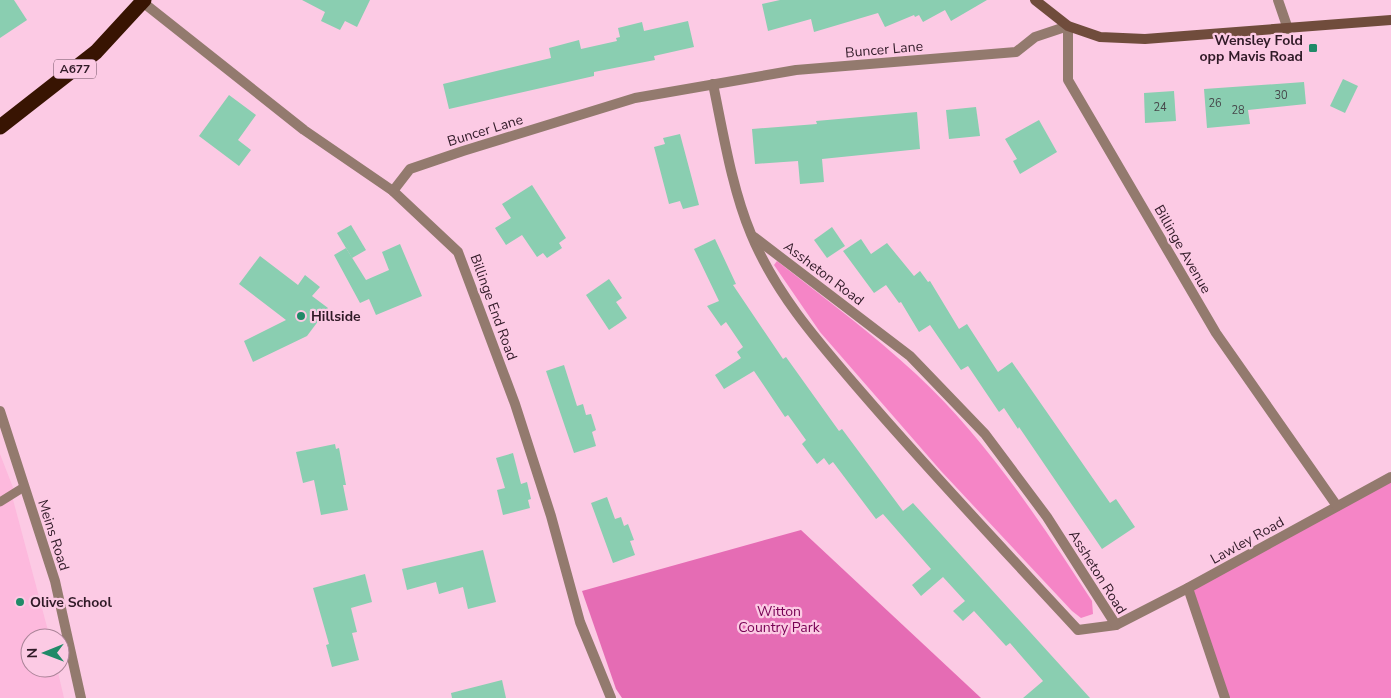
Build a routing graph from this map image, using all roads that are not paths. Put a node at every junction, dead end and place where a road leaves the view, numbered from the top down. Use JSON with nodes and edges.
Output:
{"nodes":[{"id":1,"x":1035,"y":0,"type":"edge"},
{"id":2,"x":1278,"y":0,"type":"edge"},
{"id":3,"x":142,"y":1,"type":"edge"},
{"id":4,"x":1391,"y":20,"type":"edge"},
{"id":5,"x":1068,"y":26,"type":"junction"},
{"id":6,"x":1288,"y":29,"type":"junction"},
{"id":7,"x":713,"y":84,"type":"junction"},
{"id":8,"x":0,"y":127,"type":"edge"},
{"id":9,"x":393,"y":191,"type":"junction"},
{"id":10,"x":750,"y":234,"type":"junction"},
{"id":11,"x":0,"y":411,"type":"edge"},
{"id":12,"x":1391,"y":477,"type":"edge"},
{"id":13,"x":24,"y":487,"type":"junction"},
{"id":14,"x":0,"y":502,"type":"edge"},
{"id":15,"x":1337,"y":506,"type":"junction"},
{"id":16,"x":1188,"y":588,"type":"junction"},
{"id":17,"x":1116,"y":625,"type":"junction"},
{"id":18,"x":81,"y":698,"type":"edge"},
{"id":19,"x":611,"y":698,"type":"edge"},
{"id":20,"x":1225,"y":698,"type":"edge"}],
"edges":[{"from":1,"to":5,"type":"main road"},
{"from":2,"to":6,"type":"street"},
{"from":3,"to":8,"type":"highway","number":"A677"},
{"from":3,"to":9,"type":"street","name":"Billinge End Road"},
{"from":4,"to":6,"type":"main road"},
{"from":5,"to":6,"type":"main road"},
{"from":5,"to":7,"type":"street","name":"Buncer Lane"},
{"from":5,"to":15,"type":"street","name":"Billinge Avenue"},
{"from":7,"to":9,"type":"street","name":"Buncer Lane"},
{"from":7,"to":10,"type":"street","name":"Assheton Road"},
{"from":9,"to":19,"type":"street","name":"Billinge End Road"},
{"from":10,"to":17,"type":"street","name":"Assheton Road"},
{"from":10,"to":17,"type":"street","name":"Assheton Road"},
{"from":11,"to":13,"type":"street","name":"Meins Road"},
{"from":12,"to":15,"type":"street","name":"Lawley Road"},
{"from":13,"to":14,"type":"lane"},
{"from":13,"to":18,"type":"street","name":"Meins Road"},
{"from":15,"to":16,"type":"street","name":"Lawley Road"},
{"from":16,"to":17,"type":"street","name":"Lawley Road"},
{"from":16,"to":20,"type":"street"}]}
